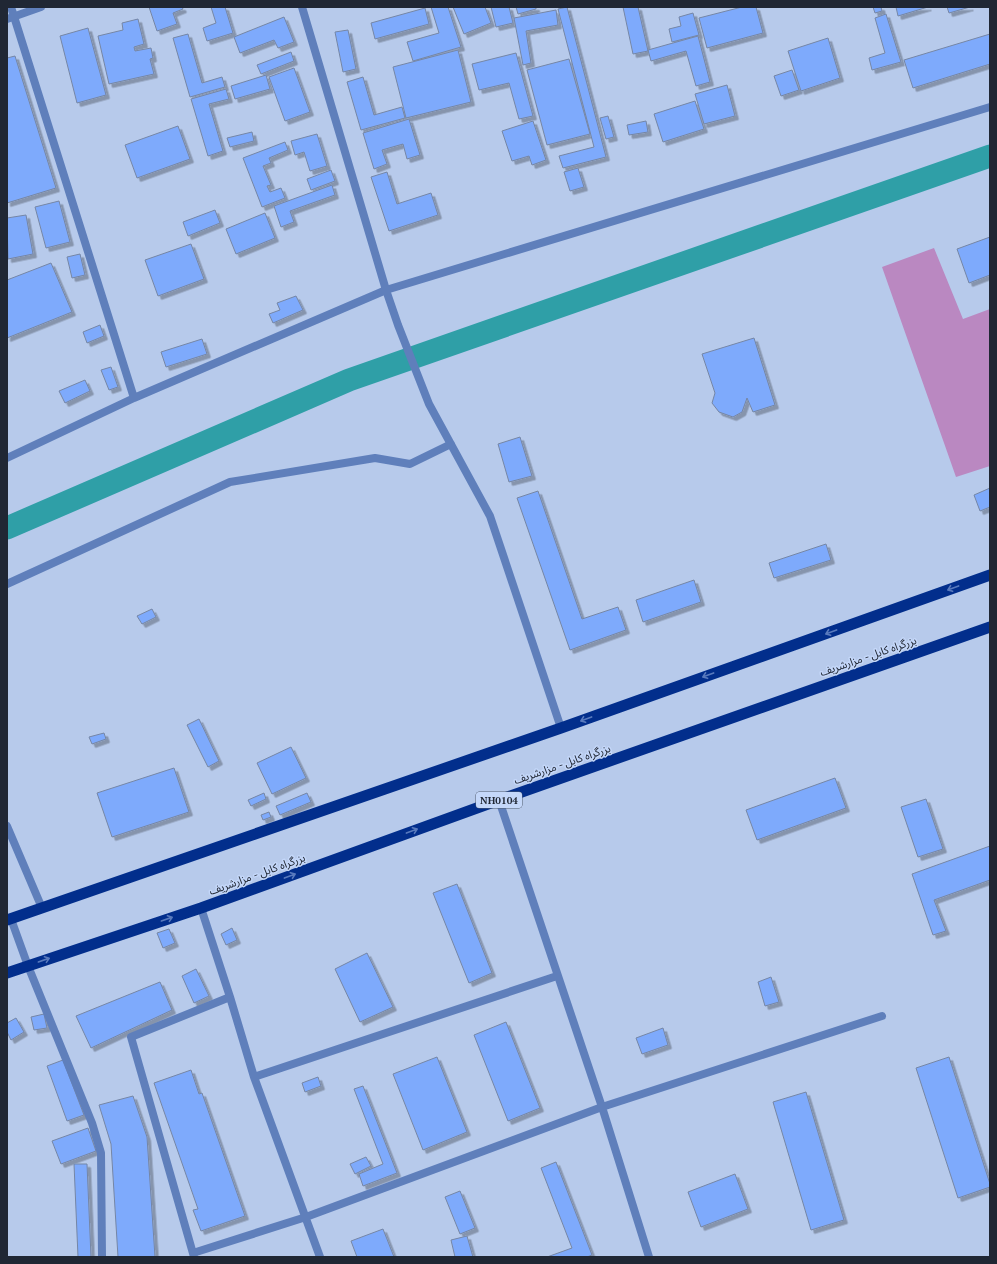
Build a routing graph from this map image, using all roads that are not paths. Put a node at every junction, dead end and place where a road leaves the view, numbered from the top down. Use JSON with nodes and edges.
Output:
{"nodes":[{"id":1,"x":11,"y":7,"type":"edge"},
{"id":2,"x":41,"y":7,"type":"edge"},
{"id":3,"x":302,"y":7,"type":"edge"},
{"id":4,"x":11,"y":18,"type":"edge"},
{"id":5,"x":990,"y":107,"type":"edge"},
{"id":6,"x":386,"y":290,"type":"junction"},
{"id":7,"x":134,"y":398,"type":"junction"},
{"id":8,"x":451,"y":444,"type":"junction"},
{"id":9,"x":7,"y":458,"type":"edge"},
{"id":10,"x":990,"y":575,"type":"edge"},
{"id":11,"x":7,"y":584,"type":"edge"},
{"id":12,"x":990,"y":627,"type":"edge"},
{"id":13,"x":561,"y":728,"type":"junction"},
{"id":14,"x":499,"y":800,"type":"junction"},
{"id":15,"x":7,"y":826,"type":"edge"},
{"id":16,"x":42,"y":908,"type":"junction"},
{"id":17,"x":201,"y":908,"type":"junction"},
{"id":18,"x":9,"y":920,"type":"edge"},
{"id":19,"x":28,"y":966,"type":"junction"},
{"id":20,"x":7,"y":973,"type":"edge"},
{"id":21,"x":558,"y":976,"type":"junction"},
{"id":22,"x":230,"y":997,"type":"junction"},
{"id":23,"x":882,"y":1016,"type":"dead end"},
{"id":24,"x":254,"y":1078,"type":"junction"},
{"id":25,"x":602,"y":1107,"type":"junction"},
{"id":26,"x":306,"y":1217,"type":"junction"},
{"id":27,"x":194,"y":1255,"type":"edge"},
{"id":28,"x":102,"y":1257,"type":"edge"},
{"id":29,"x":320,"y":1257,"type":"edge"},
{"id":30,"x":650,"y":1257,"type":"edge"}],
"edges":[{"from":1,"to":4,"type":"street"},
{"from":2,"to":4,"type":"street"},
{"from":3,"to":6,"type":"street"},
{"from":4,"to":7,"type":"street"},
{"from":5,"to":6,"type":"street"},
{"from":6,"to":7,"type":"street"},
{"from":6,"to":8,"type":"street"},
{"from":7,"to":9,"type":"street"},
{"from":8,"to":11,"type":"street"},
{"from":8,"to":13,"type":"street"},
{"from":10,"to":13,"type":"highway","one_way":true},
{"from":12,"to":14,"type":"highway","name":"بزرگراه کابل - مزارشریف","number":"NH0104"},
{"from":13,"to":16,"type":"highway"},
{"from":17,"to":14,"type":"highway","name":"بزرگراه کابل - مزارشریف","number":"NH0104","one_way":true},
{"from":14,"to":21,"type":"street"},
{"from":15,"to":16,"type":"street"},
{"from":16,"to":18,"type":"highway"},
{"from":19,"to":17,"type":"highway","name":"بزرگراه کابل - مزارشریف","number":"NH0104","one_way":true},
{"from":17,"to":22,"type":"street"},
{"from":18,"to":19,"type":"street"},
{"from":19,"to":20,"type":"highway","name":"بزرگراه کابل - مزارشریف","number":"NH0104"},
{"from":19,"to":28,"type":"street"},
{"from":21,"to":24,"type":"street"},
{"from":21,"to":25,"type":"street"},
{"from":22,"to":24,"type":"street"},
{"from":22,"to":27,"type":"street"},
{"from":23,"to":25,"type":"street"},
{"from":24,"to":26,"type":"street"},
{"from":25,"to":26,"type":"street"},
{"from":25,"to":30,"type":"street"},
{"from":26,"to":27,"type":"street"},
{"from":26,"to":29,"type":"street"}]}
